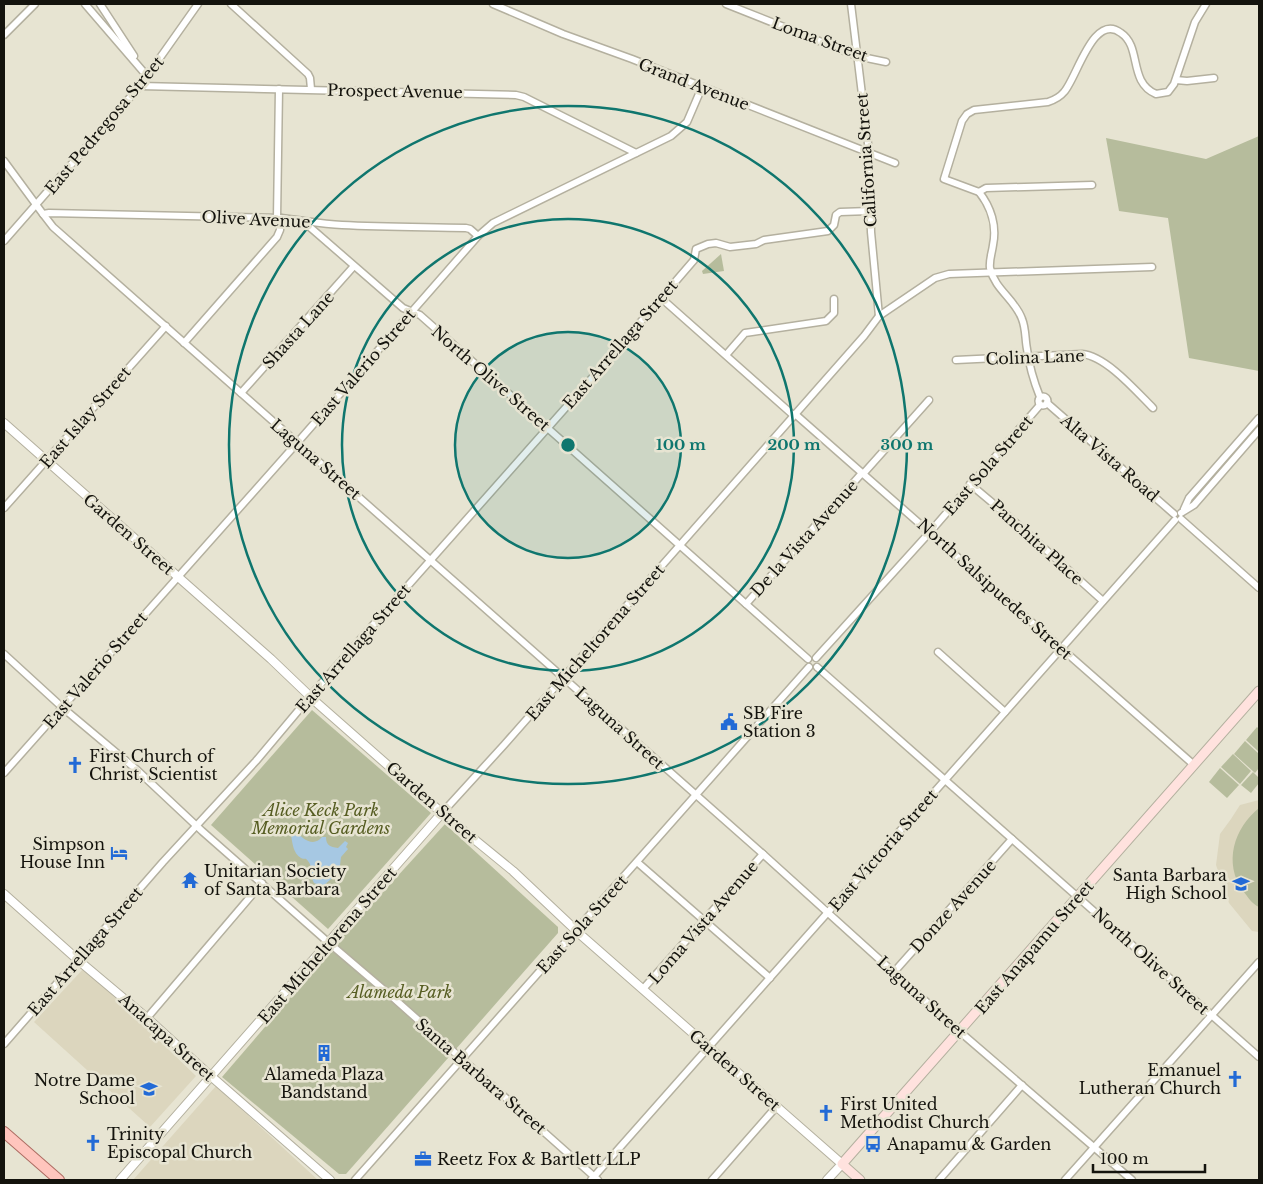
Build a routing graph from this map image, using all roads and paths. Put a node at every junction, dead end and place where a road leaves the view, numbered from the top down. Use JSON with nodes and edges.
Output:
{"nodes":[{"id":1,"x":35,"y":4,"type":"edge"},
{"id":2,"x":86,"y":4,"type":"edge"},
{"id":3,"x":100,"y":4,"type":"edge"},
{"id":4,"x":198,"y":4,"type":"edge"},
{"id":5,"x":231,"y":4,"type":"edge"},
{"id":6,"x":494,"y":4,"type":"edge"},
{"id":7,"x":726,"y":4,"type":"edge"},
{"id":8,"x":851,"y":4,"type":"edge"},
{"id":9,"x":1206,"y":4,"type":"edge"},
{"id":10,"x":4,"y":35,"type":"edge"},
{"id":11,"x":857,"y":56,"type":"junction"},
{"id":12,"x":886,"y":62,"type":"dead end"},
{"id":13,"x":147,"y":76,"type":"junction"},
{"id":14,"x":1214,"y":78,"type":"dead end"},
{"id":15,"x":1176,"y":80,"type":"junction"},
{"id":16,"x":140,"y":86,"type":"junction"},
{"id":17,"x":702,"y":87,"type":"junction"},
{"id":18,"x":279,"y":89,"type":"junction"},
{"id":19,"x":311,"y":89,"type":"junction"},
{"id":20,"x":869,"y":152,"type":"junction"},
{"id":21,"x":636,"y":153,"type":"junction"},
{"id":22,"x":4,"y":161,"type":"edge"},
{"id":23,"x":895,"y":163,"type":"dead end"},
{"id":24,"x":1092,"y":185,"type":"dead end"},
{"id":25,"x":979,"y":192,"type":"junction"},
{"id":26,"x":36,"y":205,"type":"junction"},
{"id":27,"x":870,"y":211,"type":"junction"},
{"id":28,"x":43,"y":214,"type":"junction"},
{"id":29,"x":279,"y":218,"type":"junction"},
{"id":30,"x":304,"y":222,"type":"junction"},
{"id":31,"x":478,"y":236,"type":"junction"},
{"id":32,"x":4,"y":242,"type":"edge"},
{"id":33,"x":354,"y":266,"type":"junction"},
{"id":34,"x":1152,"y":266,"type":"dead end"},
{"id":35,"x":992,"y":272,"type":"junction"},
{"id":36,"x":661,"y":298,"type":"junction"},
{"id":37,"x":834,"y":299,"type":"dead end"},
{"id":38,"x":412,"y":312,"type":"junction"},
{"id":39,"x":879,"y":316,"type":"junction"},
{"id":40,"x":166,"y":326,"type":"junction"},
{"id":41,"x":184,"y":342,"type":"junction"},
{"id":42,"x":726,"y":355,"type":"junction"},
{"id":43,"x":1028,"y":356,"type":"junction"},
{"id":44,"x":956,"y":360,"type":"dead end"},
{"id":45,"x":241,"y":393,"type":"junction"},
{"id":46,"x":929,"y":400,"type":"dead end"},
{"id":47,"x":1042,"y":402,"type":"junction"},
{"id":48,"x":1153,"y":408,"type":"dead end"},
{"id":49,"x":794,"y":415,"type":"junction"},
{"id":50,"x":1259,"y":418,"type":"edge"},
{"id":51,"x":4,"y":423,"type":"edge"},
{"id":52,"x":547,"y":427,"type":"junction"},
{"id":53,"x":1259,"y":430,"type":"edge"},
{"id":54,"x":298,"y":443,"type":"junction"},
{"id":55,"x":47,"y":461,"type":"junction"},
{"id":56,"x":862,"y":474,"type":"junction"},
{"id":57,"x":970,"y":484,"type":"junction"},
{"id":58,"x":4,"y":508,"type":"edge"},
{"id":59,"x":1179,"y":515,"type":"junction"},
{"id":60,"x":930,"y":532,"type":"junction"},
{"id":61,"x":680,"y":545,"type":"junction"},
{"id":62,"x":430,"y":560,"type":"junction"},
{"id":63,"x":177,"y":576,"type":"junction"},
{"id":64,"x":1259,"y":588,"type":"edge"},
{"id":65,"x":1103,"y":601,"type":"junction"},
{"id":66,"x":746,"y":604,"type":"junction"},
{"id":67,"x":1062,"y":648,"type":"junction"},
{"id":68,"x":938,"y":652,"type":"dead end"},
{"id":69,"x":4,"y":654,"type":"edge"},
{"id":70,"x":816,"y":658,"type":"junction"},
{"id":71,"x":808,"y":659,"type":"junction"},
{"id":72,"x":809,"y":667,"type":"junction"},
{"id":73,"x":816,"y":667,"type":"junction"},
{"id":74,"x":563,"y":677,"type":"junction"},
{"id":75,"x":1259,"y":691,"type":"edge"},
{"id":76,"x":310,"y":696,"type":"junction"},
{"id":77,"x":63,"y":708,"type":"junction"},
{"id":78,"x":1005,"y":712,"type":"junction"},
{"id":79,"x":1194,"y":765,"type":"junction"},
{"id":80,"x":4,"y":773,"type":"edge"},
{"id":81,"x":945,"y":780,"type":"junction"},
{"id":82,"x":696,"y":795,"type":"junction"},
{"id":83,"x":442,"y":813,"type":"junction"},
{"id":84,"x":197,"y":825,"type":"junction"},
{"id":85,"x":1012,"y":839,"type":"junction"},
{"id":86,"x":763,"y":854,"type":"junction"},
{"id":87,"x":637,"y":862,"type":"junction"},
{"id":88,"x":262,"y":884,"type":"junction"},
{"id":89,"x":4,"y":894,"type":"edge"},
{"id":90,"x":1078,"y":897,"type":"junction"},
{"id":91,"x":828,"y":913,"type":"junction"},
{"id":92,"x":704,"y":920,"type":"junction"},
{"id":93,"x":576,"y":930,"type":"junction"},
{"id":94,"x":329,"y":943,"type":"junction"},
{"id":95,"x":78,"y":960,"type":"junction"},
{"id":96,"x":1259,"y":962,"type":"edge"},
{"id":97,"x":894,"y":972,"type":"junction"},
{"id":98,"x":770,"y":978,"type":"junction"},
{"id":99,"x":643,"y":989,"type":"junction"},
{"id":100,"x":1211,"y":1014,"type":"junction"},
{"id":101,"x":147,"y":1018,"type":"junction"},
{"id":102,"x":959,"y":1031,"type":"junction"},
{"id":103,"x":4,"y":1044,"type":"edge"},
{"id":104,"x":709,"y":1047,"type":"junction"},
{"id":105,"x":1259,"y":1057,"type":"edge"},
{"id":106,"x":461,"y":1060,"type":"junction"},
{"id":107,"x":211,"y":1077,"type":"junction"},
{"id":108,"x":1022,"y":1085,"type":"junction"},
{"id":109,"x":777,"y":1106,"type":"junction"},
{"id":110,"x":4,"y":1132,"type":"edge"},
{"id":111,"x":1094,"y":1148,"type":"junction"},
{"id":112,"x":842,"y":1164,"type":"junction"},
{"id":113,"x":594,"y":1179,"type":"edge"},
{"id":114,"x":59,"y":1180,"type":"edge"},
{"id":115,"x":120,"y":1180,"type":"edge"},
{"id":116,"x":330,"y":1180,"type":"edge"},
{"id":117,"x":355,"y":1180,"type":"edge"},
{"id":118,"x":712,"y":1180,"type":"edge"},
{"id":119,"x":827,"y":1180,"type":"edge"},
{"id":120,"x":860,"y":1180,"type":"edge"},
{"id":121,"x":938,"y":1180,"type":"edge"},
{"id":122,"x":1065,"y":1180,"type":"edge"},
{"id":123,"x":1132,"y":1180,"type":"edge"}],
"edges":[{"from":1,"to":10,"type":"street"},
{"from":2,"to":13,"type":"street"},
{"from":3,"to":13,"type":"street"},
{"from":4,"to":13,"type":"street","name":"East Pedregosa Street"},
{"from":5,"to":19,"type":"street"},
{"from":6,"to":17,"type":"street","name":"Grand Avenue"},
{"from":7,"to":11,"type":"street","name":"Loma Street"},
{"from":8,"to":11,"type":"street","name":"California Street"},
{"from":9,"to":15,"type":"street"},
{"from":11,"to":12,"type":"street","name":"Loma Street"},
{"from":11,"to":20,"type":"street","name":"California Street"},
{"from":13,"to":16,"type":"street","name":"East Pedregosa Street"},
{"from":14,"to":15,"type":"street"},
{"from":15,"to":25,"type":"street"},
{"from":16,"to":18,"type":"street","name":"Prospect Avenue"},
{"from":16,"to":26,"type":"street","name":"East Pedregosa Street"},
{"from":17,"to":20,"type":"street","name":"Grand Avenue"},
{"from":17,"to":21,"type":"street","name":"East Valerio Street"},
{"from":18,"to":19,"type":"street","name":"Prospect Avenue"},
{"from":18,"to":29,"type":"street"},
{"from":19,"to":21,"type":"street","name":"Prospect Avenue"},
{"from":20,"to":23,"type":"street","name":"Grand Avenue"},
{"from":20,"to":27,"type":"street","name":"California Street"},
{"from":21,"to":31,"type":"street","name":"East Valerio Street"},
{"from":22,"to":26,"type":"street"},
{"from":24,"to":25,"type":"street"},
{"from":25,"to":35,"type":"street"},
{"from":26,"to":28,"type":"street"},
{"from":26,"to":32,"type":"street","name":"East Pedregosa Street"},
{"from":27,"to":36,"type":"street","name":"East Arrellaga Street"},
{"from":27,"to":39,"type":"street","name":"California Street"},
{"from":28,"to":29,"type":"street","name":"Olive Avenue"},
{"from":28,"to":40,"type":"street","name":"Laguna Street"},
{"from":29,"to":30,"type":"street","name":"Olive Avenue"},
{"from":29,"to":41,"type":"street"},
{"from":30,"to":31,"type":"street","name":"Olive Avenue"},
{"from":30,"to":33,"type":"street","name":"North Olive Street"},
{"from":31,"to":38,"type":"street","name":"East Valerio Street"},
{"from":33,"to":38,"type":"street","name":"North Olive Street"},
{"from":33,"to":45,"type":"street","name":"Shasta Lane"},
{"from":34,"to":35,"type":"street","name":"East Micheltorena Street"},
{"from":35,"to":39,"type":"street","name":"East Micheltorena Street"},
{"from":35,"to":43,"type":"street"},
{"from":36,"to":42,"type":"street","name":"North Salsipuedes Street"},
{"from":36,"to":52,"type":"street","name":"East Arrellaga Street"},
{"from":37,"to":42,"type":"street"},
{"from":38,"to":52,"type":"street","name":"North Olive Street"},
{"from":38,"to":54,"type":"street","name":"East Valerio Street"},
{"from":39,"to":49,"type":"street","name":"East Micheltorena Street"},
{"from":40,"to":41,"type":"street","name":"Laguna Street"},
{"from":40,"to":55,"type":"street","name":"East Islay Street"},
{"from":41,"to":45,"type":"street","name":"Laguna Street"},
{"from":42,"to":49,"type":"street","name":"North Salsipuedes Street"},
{"from":43,"to":44,"type":"street","name":"Colina Lane"},
{"from":43,"to":47,"type":"street"},
{"from":43,"to":48,"type":"street","name":"Colina Lane"},
{"from":45,"to":54,"type":"street","name":"Laguna Street"},
{"from":46,"to":56,"type":"street","name":"De la Vista Avenue"},
{"from":47,"to":57,"type":"street","name":"East Sola Street"},
{"from":47,"to":59,"type":"street","name":"Alta Vista Road"},
{"from":49,"to":56,"type":"street","name":"North Salsipuedes Street"},
{"from":49,"to":61,"type":"street","name":"East Micheltorena Street"},
{"from":50,"to":59,"type":"street","name":"East Victoria Street"},
{"from":51,"to":55,"type":"street","name":"Garden Street"},
{"from":52,"to":61,"type":"street","name":"North Olive Street"},
{"from":52,"to":62,"type":"street","name":"East Arrellaga Street"},
{"from":53,"to":59,"type":"street","name":"East Victoria Street"},
{"from":54,"to":62,"type":"street","name":"Laguna Street"},
{"from":54,"to":63,"type":"street","name":"East Valerio Street"},
{"from":55,"to":58,"type":"street","name":"East Islay Street"},
{"from":55,"to":63,"type":"street","name":"Garden Street"},
{"from":56,"to":60,"type":"street","name":"North Salsipuedes Street"},
{"from":56,"to":66,"type":"street","name":"De la Vista Avenue"},
{"from":57,"to":60,"type":"street","name":"East Sola Street"},
{"from":57,"to":65,"type":"street","name":"Panchita Place"},
{"from":59,"to":64,"type":"street","name":"Alta Vista Road"},
{"from":59,"to":65,"type":"street","name":"East Victoria Street"},
{"from":60,"to":67,"type":"street","name":"North Salsipuedes Street"},
{"from":60,"to":70,"type":"street","name":"East Sola Street"},
{"from":61,"to":66,"type":"street","name":"North Olive Street"},
{"from":61,"to":74,"type":"street","name":"East Micheltorena Street"},
{"from":62,"to":74,"type":"street","name":"Laguna Street"},
{"from":62,"to":76,"type":"street","name":"East Arrellaga Street"},
{"from":63,"to":76,"type":"street","name":"Garden Street"},
{"from":63,"to":77,"type":"street","name":"East Valerio Street"},
{"from":65,"to":67,"type":"street","name":"East Victoria Street"},
{"from":66,"to":71,"type":"street","name":"North Olive Street"},
{"from":67,"to":78,"type":"street","name":"East Victoria Street"},
{"from":67,"to":79,"type":"street","name":"North Salsipuedes Street"},
{"from":68,"to":78,"type":"street"},
{"from":69,"to":77,"type":"street","name":"Santa Barbara Street"},
{"from":70,"to":71,"type":"street"},
{"from":70,"to":73,"type":"street"},
{"from":71,"to":72,"type":"street"},
{"from":72,"to":73,"type":"street"},
{"from":72,"to":82,"type":"street","name":"East Sola Street"},
{"from":73,"to":81,"type":"street","name":"North Olive Street"},
{"from":74,"to":82,"type":"street","name":"Laguna Street"},
{"from":74,"to":83,"type":"street","name":"East Micheltorena Street"},
{"from":75,"to":79,"type":"main road","name":"East Anapamu Street"},
{"from":76,"to":83,"type":"street","name":"Garden Street"},
{"from":76,"to":84,"type":"street","name":"East Arrellaga Street"},
{"from":77,"to":80,"type":"street","name":"East Valerio Street"},
{"from":77,"to":84,"type":"street","name":"Santa Barbara Street"},
{"from":78,"to":81,"type":"street","name":"East Victoria Street"},
{"from":79,"to":90,"type":"main road","name":"East Anapamu Street"},
{"from":81,"to":85,"type":"street","name":"North Olive Street"},
{"from":81,"to":91,"type":"street","name":"East Victoria Street"},
{"from":82,"to":86,"type":"street","name":"Laguna Street"},
{"from":82,"to":87,"type":"street","name":"East Sola Street"},
{"from":83,"to":93,"type":"street","name":"Garden Street"},
{"from":83,"to":94,"type":"street","name":"East Micheltorena Street"},
{"from":84,"to":88,"type":"street","name":"Santa Barbara Street"},
{"from":84,"to":95,"type":"street","name":"East Arrellaga Street"},
{"from":85,"to":90,"type":"street","name":"North Olive Street"},
{"from":85,"to":97,"type":"street","name":"Donze Avenue"},
{"from":86,"to":91,"type":"street","name":"Laguna Street"},
{"from":86,"to":92,"type":"street","name":"Loma Vista Avenue"},
{"from":87,"to":92,"type":"street"},
{"from":87,"to":93,"type":"street","name":"East Sola Street"},
{"from":88,"to":94,"type":"street","name":"Santa Barbara Street"},
{"from":88,"to":101,"type":"street"},
{"from":89,"to":95,"type":"street","name":"Anacapa Street"},
{"from":90,"to":100,"type":"street","name":"North Olive Street"},
{"from":90,"to":102,"type":"main road","name":"East Anapamu Street"},
{"from":91,"to":97,"type":"street","name":"Laguna Street"},
{"from":91,"to":98,"type":"street","name":"East Victoria Street"},
{"from":92,"to":98,"type":"street"},
{"from":92,"to":99,"type":"street","name":"Loma Vista Avenue"},
{"from":93,"to":99,"type":"street","name":"Garden Street"},
{"from":93,"to":106,"type":"street","name":"East Sola Street"},
{"from":94,"to":106,"type":"street","name":"Santa Barbara Street"},
{"from":94,"to":107,"type":"street","name":"East Micheltorena Street"},
{"from":95,"to":101,"type":"street","name":"Anacapa Street"},
{"from":95,"to":103,"type":"street","name":"East Arrellaga Street"},
{"from":96,"to":100,"type":"street"},
{"from":97,"to":102,"type":"street","name":"Laguna Street"},
{"from":98,"to":104,"type":"street","name":"East Victoria Street"},
{"from":99,"to":104,"type":"street","name":"Garden Street"},
{"from":100,"to":105,"type":"street","name":"North Olive Street"},
{"from":100,"to":111,"type":"street"},
{"from":101,"to":107,"type":"street","name":"Anacapa Street"},
{"from":102,"to":108,"type":"street","name":"Laguna Street"},
{"from":102,"to":112,"type":"main road","name":"East Anapamu Street"},
{"from":104,"to":109,"type":"street","name":"Garden Street"},
{"from":104,"to":113,"type":"street","name":"East Victoria Street"},
{"from":106,"to":113,"type":"street","name":"Santa Barbara Street"},
{"from":106,"to":117,"type":"street","name":"East Sola Street"},
{"from":107,"to":115,"type":"street","name":"East Micheltorena Street"},
{"from":107,"to":116,"type":"street","name":"Anacapa Street"},
{"from":108,"to":111,"type":"street","name":"Laguna Street"},
{"from":108,"to":121,"type":"street"},
{"from":109,"to":112,"type":"street","name":"Garden Street"},
{"from":109,"to":118,"type":"street"},
{"from":110,"to":114,"type":"main road"},
{"from":111,"to":122,"type":"street"},
{"from":111,"to":123,"type":"street","name":"Laguna Street"},
{"from":112,"to":119,"type":"street","name":"East Anapamu Street"},
{"from":112,"to":120,"type":"main road","name":"Garden Street"}]}
